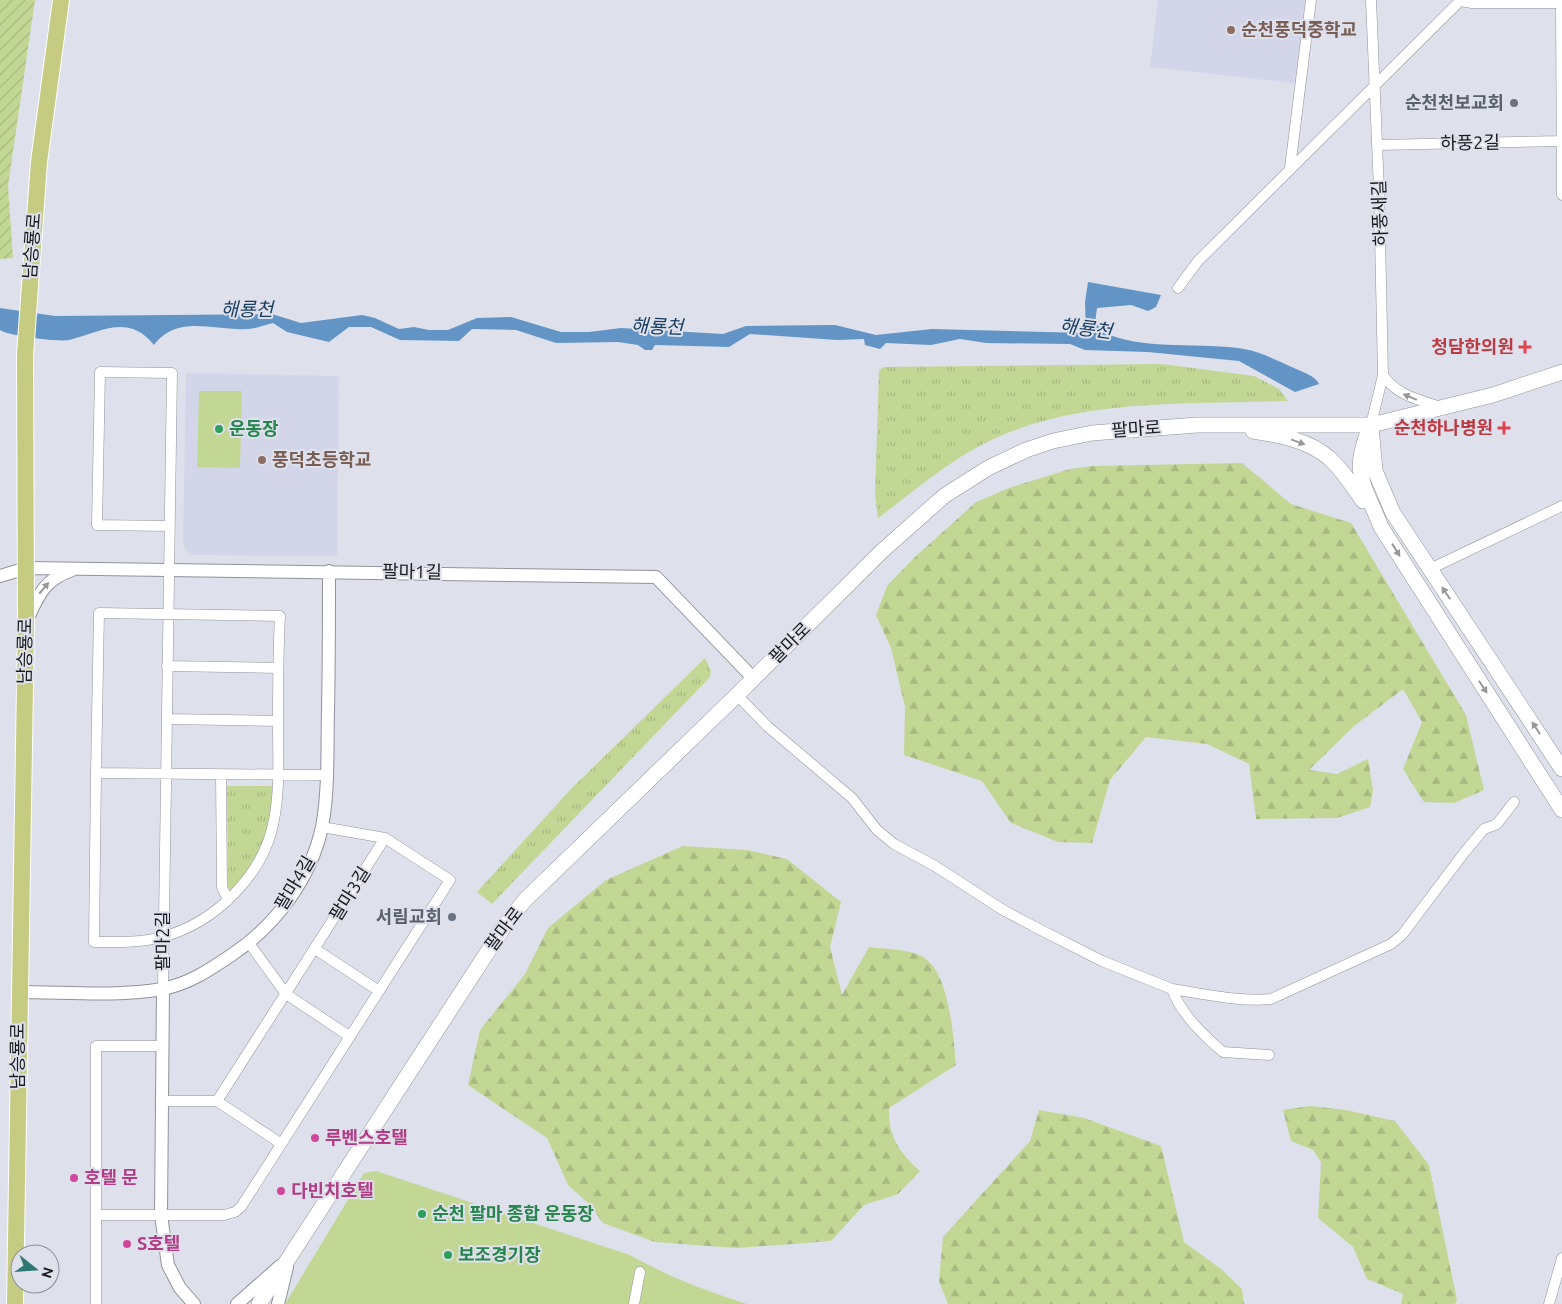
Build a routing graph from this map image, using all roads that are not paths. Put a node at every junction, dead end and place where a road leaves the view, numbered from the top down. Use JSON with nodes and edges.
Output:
{"nodes":[{"id":1,"x":61,"y":0,"type":"edge"},
{"id":2,"x":1310,"y":0,"type":"edge"},
{"id":3,"x":1371,"y":0,"type":"edge"},
{"id":4,"x":1460,"y":0,"type":"edge"},
{"id":5,"x":1561,"y":3,"type":"edge"},
{"id":6,"x":1374,"y":86,"type":"junction"},
{"id":7,"x":1561,"y":141,"type":"edge"},
{"id":8,"x":1378,"y":145,"type":"junction"},
{"id":9,"x":1290,"y":168,"type":"junction"},
{"id":10,"x":1562,"y":195,"type":"edge"},
{"id":11,"x":1178,"y":288,"type":"dead end"},
{"id":12,"x":1562,"y":372,"type":"edge"},
{"id":13,"x":1383,"y":375,"type":"junction"},
{"id":14,"x":1444,"y":408,"type":"junction"},
{"id":15,"x":1217,"y":425,"type":"junction"},
{"id":16,"x":1371,"y":425,"type":"junction"},
{"id":17,"x":1562,"y":506,"type":"edge"},
{"id":18,"x":169,"y":526,"type":"junction"},
{"id":19,"x":1381,"y":527,"type":"junction"},
{"id":20,"x":27,"y":568,"type":"junction"},
{"id":21,"x":77,"y":568,"type":"junction"},
{"id":22,"x":169,"y":569,"type":"junction"},
{"id":23,"x":1430,"y":569,"type":"junction"},
{"id":24,"x":329,"y":571,"type":"junction"},
{"id":25,"x":0,"y":576,"type":"edge"},
{"id":26,"x":168,"y":614,"type":"junction"},
{"id":27,"x":26,"y":622,"type":"junction"},
{"id":28,"x":168,"y":666,"type":"junction"},
{"id":29,"x":278,"y":668,"type":"junction"},
{"id":30,"x":754,"y":679,"type":"junction"},
{"id":31,"x":737,"y":695,"type":"junction"},
{"id":32,"x":167,"y":720,"type":"junction"},
{"id":33,"x":278,"y":721,"type":"junction"},
{"id":34,"x":1562,"y":769,"type":"edge"},
{"id":35,"x":96,"y":773,"type":"junction"},
{"id":36,"x":166,"y":773,"type":"junction"},
{"id":37,"x":221,"y":774,"type":"junction"},
{"id":38,"x":278,"y":774,"type":"junction"},
{"id":39,"x":327,"y":775,"type":"junction"},
{"id":40,"x":1514,"y":802,"type":"dead end"},
{"id":41,"x":1562,"y":810,"type":"edge"},
{"id":42,"x":322,"y":827,"type":"junction"},
{"id":43,"x":385,"y":838,"type":"junction"},
{"id":44,"x":228,"y":900,"type":"junction"},
{"id":45,"x":163,"y":937,"type":"junction"},
{"id":46,"x":249,"y":943,"type":"junction"},
{"id":47,"x":314,"y":949,"type":"junction"},
{"id":48,"x":163,"y":988,"type":"junction"},
{"id":49,"x":1172,"y":989,"type":"junction"},
{"id":50,"x":378,"y":991,"type":"junction"},
{"id":51,"x":19,"y":992,"type":"junction"},
{"id":52,"x":286,"y":994,"type":"junction"},
{"id":53,"x":349,"y":1036,"type":"junction"},
{"id":54,"x":162,"y":1046,"type":"junction"},
{"id":55,"x":1269,"y":1055,"type":"dead end"},
{"id":56,"x":161,"y":1101,"type":"junction"},
{"id":57,"x":217,"y":1101,"type":"junction"},
{"id":58,"x":280,"y":1143,"type":"junction"},
{"id":59,"x":96,"y":1215,"type":"junction"},
{"id":60,"x":161,"y":1215,"type":"junction"},
{"id":61,"x":17,"y":1244,"type":"edge"},
{"id":62,"x":289,"y":1257,"type":"junction"},
{"id":63,"x":1562,"y":1258,"type":"edge"},
{"id":64,"x":640,"y":1272,"type":"dead end"},
{"id":65,"x":96,"y":1304,"type":"edge"},
{"id":66,"x":193,"y":1304,"type":"edge"},
{"id":67,"x":237,"y":1304,"type":"edge"},
{"id":68,"x":259,"y":1304,"type":"edge"},
{"id":69,"x":278,"y":1304,"type":"edge"},
{"id":70,"x":634,"y":1304,"type":"edge"},
{"id":71,"x":1549,"y":1304,"type":"edge"}],
"edges":[{"from":1,"to":20,"type":"main road","name":"남승룡로"},
{"from":2,"to":9,"type":"street"},
{"from":3,"to":6,"type":"street","name":"하풍새길"},
{"from":4,"to":5,"type":"street"},
{"from":4,"to":6,"type":"street"},
{"from":5,"to":7,"type":"street"},
{"from":6,"to":8,"type":"street","name":"하풍새길"},
{"from":6,"to":9,"type":"street"},
{"from":7,"to":8,"type":"street","name":"하풍2길"},
{"from":7,"to":10,"type":"street"},
{"from":8,"to":13,"type":"street","name":"하풍새길"},
{"from":9,"to":11,"type":"street"},
{"from":12,"to":14,"type":"main road","name":"팔마로"},
{"from":14,"to":13,"type":"street","one_way":true},
{"from":13,"to":16,"type":"street","name":"하풍새길"},
{"from":14,"to":16,"type":"main road","name":"팔마로"},
{"from":15,"to":16,"type":"main road","name":"팔마로"},
{"from":15,"to":19,"type":"main road","one_way":true},
{"from":15,"to":30,"type":"main road","name":"팔마로"},
{"from":16,"to":19,"type":"main road"},
{"from":16,"to":23,"type":"main road"},
{"from":17,"to":23,"type":"street"},
{"from":18,"to":18,"type":"street","name":"팔마2길"},
{"from":18,"to":22,"type":"street","name":"팔마2길"},
{"from":19,"to":41,"type":"main road","one_way":true},
{"from":20,"to":21,"type":"street","name":"팔마1길"},
{"from":20,"to":25,"type":"street","name":"팔마1길"},
{"from":20,"to":27,"type":"main road","name":"남승룡로"},
{"from":21,"to":22,"type":"street","name":"팔마1길"},
{"from":27,"to":21,"type":"street","one_way":true},
{"from":22,"to":24,"type":"street","name":"팔마1길"},
{"from":22,"to":26,"type":"street","name":"팔마2길"},
{"from":34,"to":23,"type":"main road","one_way":true},
{"from":24,"to":30,"type":"street","name":"팔마1길"},
{"from":24,"to":39,"type":"street","name":"팔마4길"},
{"from":26,"to":28,"type":"street","name":"팔마2길"},
{"from":26,"to":29,"type":"street"},
{"from":26,"to":35,"type":"street"},
{"from":27,"to":51,"type":"main road","name":"남승룡로"},
{"from":28,"to":29,"type":"street"},
{"from":28,"to":32,"type":"street","name":"팔마2길"},
{"from":29,"to":33,"type":"street"},
{"from":30,"to":31,"type":"main road","name":"팔마로"},
{"from":31,"to":49,"type":"street"},
{"from":31,"to":62,"type":"main road","name":"팔마로"},
{"from":32,"to":33,"type":"street"},
{"from":32,"to":36,"type":"street","name":"팔마2길"},
{"from":33,"to":38,"type":"street"},
{"from":35,"to":36,"type":"street"},
{"from":35,"to":45,"type":"street"},
{"from":36,"to":37,"type":"street"},
{"from":36,"to":45,"type":"street","name":"팔마2길"},
{"from":37,"to":38,"type":"street"},
{"from":37,"to":44,"type":"street"},
{"from":38,"to":39,"type":"street"},
{"from":38,"to":44,"type":"street"},
{"from":39,"to":42,"type":"street","name":"팔마4길"},
{"from":40,"to":49,"type":"street"},
{"from":42,"to":43,"type":"street"},
{"from":42,"to":46,"type":"street","name":"팔마4길"},
{"from":43,"to":47,"type":"street","name":"팔마3길"},
{"from":43,"to":50,"type":"street"},
{"from":44,"to":45,"type":"street"},
{"from":45,"to":48,"type":"street","name":"팔마2길"},
{"from":46,"to":48,"type":"street","name":"팔마4길"},
{"from":46,"to":52,"type":"street"},
{"from":47,"to":50,"type":"street"},
{"from":47,"to":52,"type":"street","name":"팔마3길"},
{"from":48,"to":51,"type":"street","name":"팔마4길"},
{"from":48,"to":54,"type":"street","name":"팔마2길"},
{"from":49,"to":55,"type":"street"},
{"from":50,"to":53,"type":"street"},
{"from":51,"to":61,"type":"main road","name":"남승룡로"},
{"from":52,"to":53,"type":"street"},
{"from":52,"to":57,"type":"street","name":"팔마3길"},
{"from":53,"to":58,"type":"street"},
{"from":54,"to":56,"type":"street","name":"팔마2길"},
{"from":54,"to":59,"type":"street"},
{"from":56,"to":57,"type":"street"},
{"from":56,"to":60,"type":"street","name":"팔마2길"},
{"from":57,"to":58,"type":"street"},
{"from":58,"to":60,"type":"street"},
{"from":59,"to":60,"type":"street"},
{"from":59,"to":65,"type":"street"},
{"from":60,"to":66,"type":"street","name":"팔마2길"},
{"from":62,"to":67,"type":"street"},
{"from":62,"to":68,"type":"main road","name":"팔마로"},
{"from":62,"to":69,"type":"street"},
{"from":63,"to":71,"type":"street"},
{"from":64,"to":70,"type":"street"}]}
